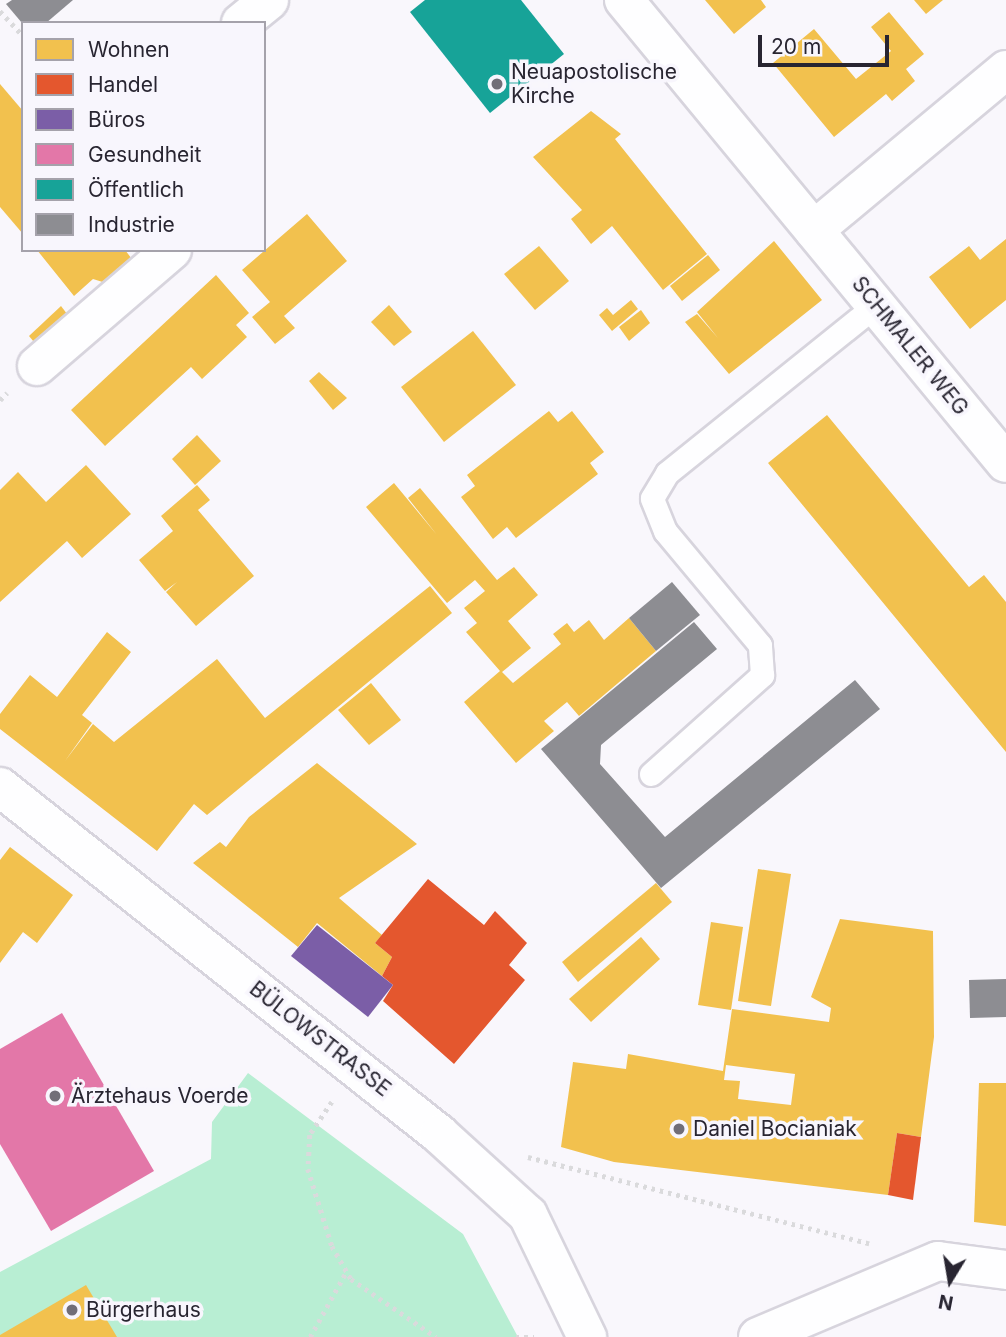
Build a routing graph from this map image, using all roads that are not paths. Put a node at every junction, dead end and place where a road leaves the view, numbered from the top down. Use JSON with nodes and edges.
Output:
{"nodes":[{"id":1,"x":269,"y":0,"type":"edge"},
{"id":2,"x":624,"y":0,"type":"edge"},
{"id":3,"x":243,"y":21,"type":"edge"},
{"id":4,"x":1006,"y":70,"type":"edge"},
{"id":5,"x":814,"y":230,"type":"junction"},
{"id":6,"x":170,"y":252,"type":"edge"},
{"id":7,"x":877,"y":304,"type":"junction"},
{"id":8,"x":37,"y":366,"type":"dead end"},
{"id":9,"x":1006,"y":463,"type":"edge"},
{"id":10,"x":651,"y":774,"type":"dead end"},
{"id":11,"x":0,"y":787,"type":"edge"},
{"id":12,"x":1006,"y":1270,"type":"edge"},
{"id":13,"x":587,"y":1337,"type":"edge"},
{"id":14,"x":758,"y":1337,"type":"edge"}],
"edges":[{"from":1,"to":3,"type":"street"},
{"from":2,"to":5,"type":"street","name":"SCHMALER WEG"},
{"from":4,"to":5,"type":"street"},
{"from":5,"to":7,"type":"street","name":"SCHMALER WEG"},
{"from":6,"to":8,"type":"street"},
{"from":7,"to":9,"type":"street","name":"SCHMALER WEG"},
{"from":7,"to":10,"type":"lane"},
{"from":11,"to":13,"type":"street","name":"BÜLOWSTRASSE"},
{"from":12,"to":14,"type":"street"}]}
